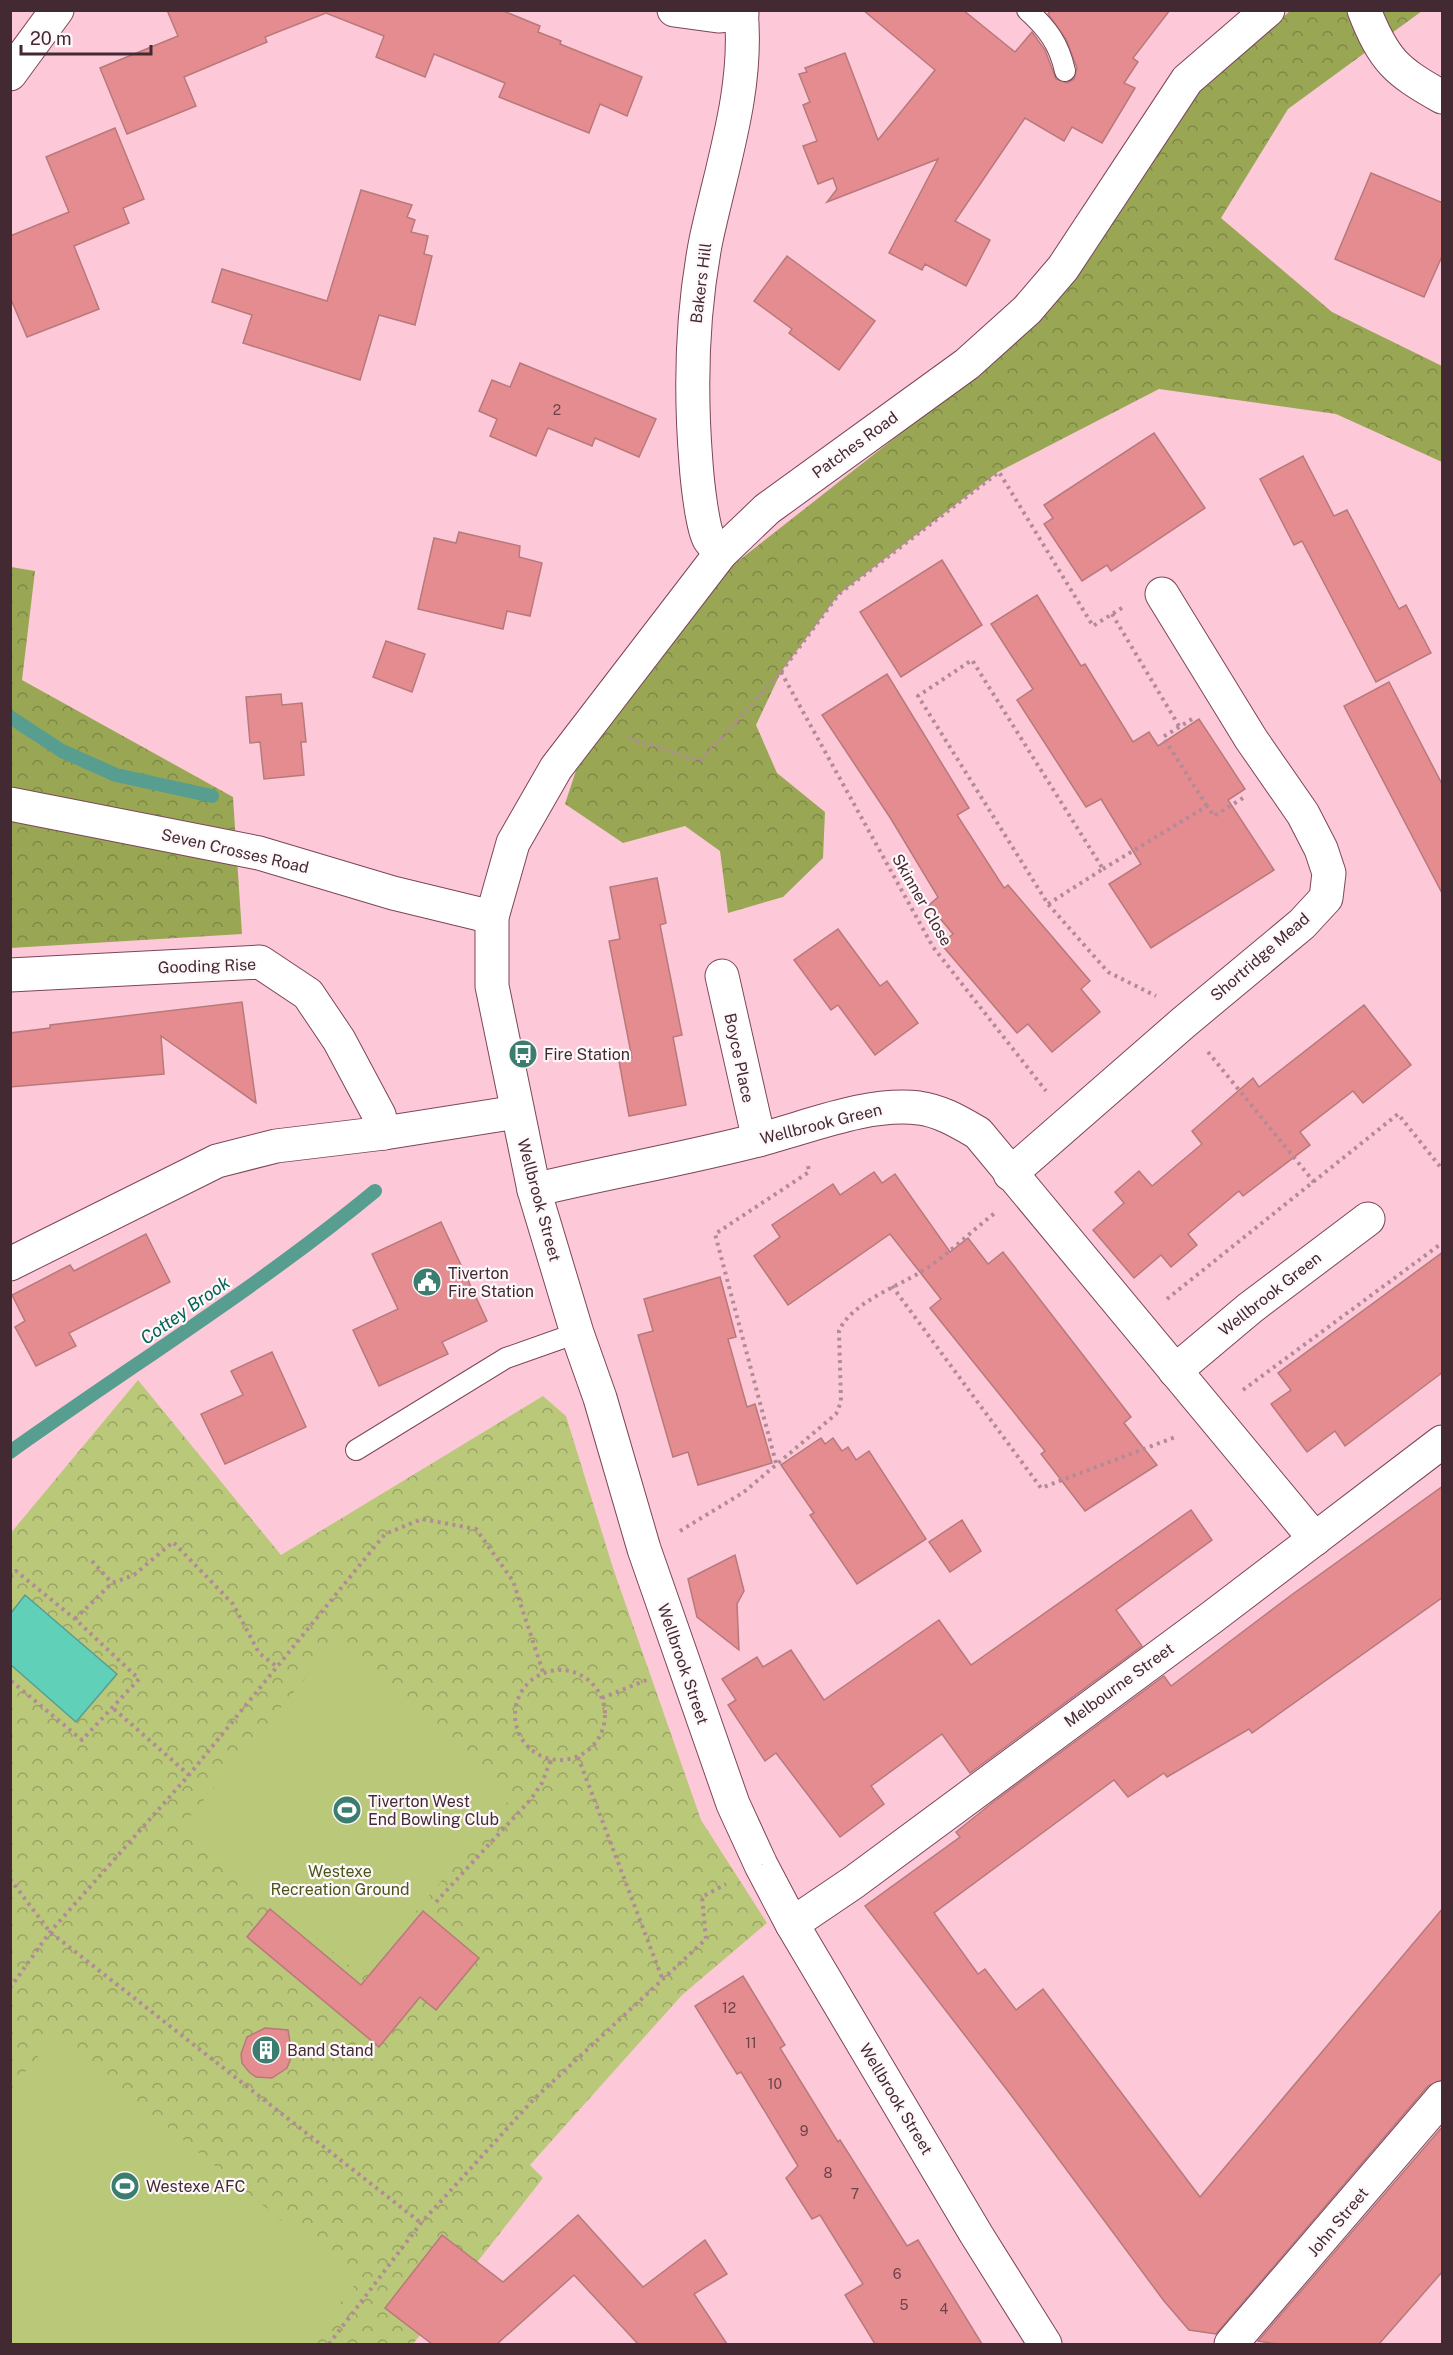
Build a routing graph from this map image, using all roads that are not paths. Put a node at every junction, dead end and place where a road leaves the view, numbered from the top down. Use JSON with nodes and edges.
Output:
{"nodes":[{"id":1,"x":57,"y":10,"type":"edge"},
{"id":2,"x":674,"y":10,"type":"edge"},
{"id":3,"x":1027,"y":10,"type":"edge"},
{"id":4,"x":1268,"y":10,"type":"edge"},
{"id":5,"x":1364,"y":10,"type":"edge"},
{"id":6,"x":742,"y":12,"type":"edge"},
{"id":7,"x":14,"y":59,"type":"edge"},
{"id":8,"x":1065,"y":71,"type":"dead end"},
{"id":9,"x":1443,"y":98,"type":"edge"},
{"id":10,"x":721,"y":553,"type":"junction"},
{"id":11,"x":1162,"y":594,"type":"road end"},
{"id":12,"x":10,"y":804,"type":"edge"},
{"id":13,"x":492,"y":917,"type":"junction"},
{"id":14,"x":10,"y":975,"type":"edge"},
{"id":15,"x":722,"y":976,"type":"dead end"},
{"id":16,"x":517,"y":1112,"type":"junction"},
{"id":17,"x":384,"y":1133,"type":"junction"},
{"id":18,"x":759,"y":1140,"type":"junction"},
{"id":19,"x":1017,"y":1182,"type":"junction"},
{"id":20,"x":534,"y":1190,"type":"junction"},
{"id":21,"x":1368,"y":1219,"type":"dead end"},
{"id":22,"x":10,"y":1264,"type":"edge"},
{"id":23,"x":577,"y":1333,"type":"junction"},
{"id":24,"x":1175,"y":1371,"type":"junction"},
{"id":25,"x":1443,"y":1442,"type":"edge"},
{"id":26,"x":356,"y":1450,"type":"dead end"},
{"id":27,"x":1315,"y":1539,"type":"junction"},
{"id":28,"x":792,"y":1924,"type":"junction"},
{"id":29,"x":1443,"y":2098,"type":"edge"},
{"id":30,"x":1046,"y":2344,"type":"edge"},
{"id":31,"x":1231,"y":2344,"type":"edge"}],
"edges":[{"from":1,"to":7,"type":"street"},
{"from":2,"to":6,"type":"street"},
{"from":3,"to":8,"type":"lane"},
{"from":4,"to":10,"type":"street","name":"Patches Road"},
{"from":5,"to":9,"type":"street"},
{"from":6,"to":10,"type":"street","name":"Bakers Hill"},
{"from":10,"to":13,"type":"street","name":"Patches Road"},
{"from":11,"to":19,"type":"street","name":"Shortridge Mead"},
{"from":12,"to":13,"type":"street","name":"Seven Crosses Road"},
{"from":13,"to":16,"type":"street","name":"Wellbrook Street"},
{"from":14,"to":17,"type":"street","name":"Gooding Rise"},
{"from":15,"to":18,"type":"street","name":"Boyce Place"},
{"from":16,"to":17,"type":"street"},
{"from":16,"to":20,"type":"street","name":"Wellbrook Street"},
{"from":17,"to":22,"type":"street"},
{"from":18,"to":19,"type":"street","name":"Wellbrook Green"},
{"from":18,"to":20,"type":"street","name":"Wellbrook Green"},
{"from":19,"to":24,"type":"street","name":"Wellbrook Green"},
{"from":20,"to":23,"type":"street","name":"Wellbrook Street"},
{"from":21,"to":24,"type":"street","name":"Wellbrook Green"},
{"from":23,"to":26,"type":"lane"},
{"from":23,"to":28,"type":"street","name":"Wellbrook Street"},
{"from":24,"to":27,"type":"street","name":"Wellbrook Green"},
{"from":25,"to":27,"type":"street","name":"Melbourne Street"},
{"from":27,"to":28,"type":"street","name":"Melbourne Street"},
{"from":28,"to":30,"type":"street","name":"Wellbrook Street"},
{"from":29,"to":31,"type":"street","name":"John Street"}]}
